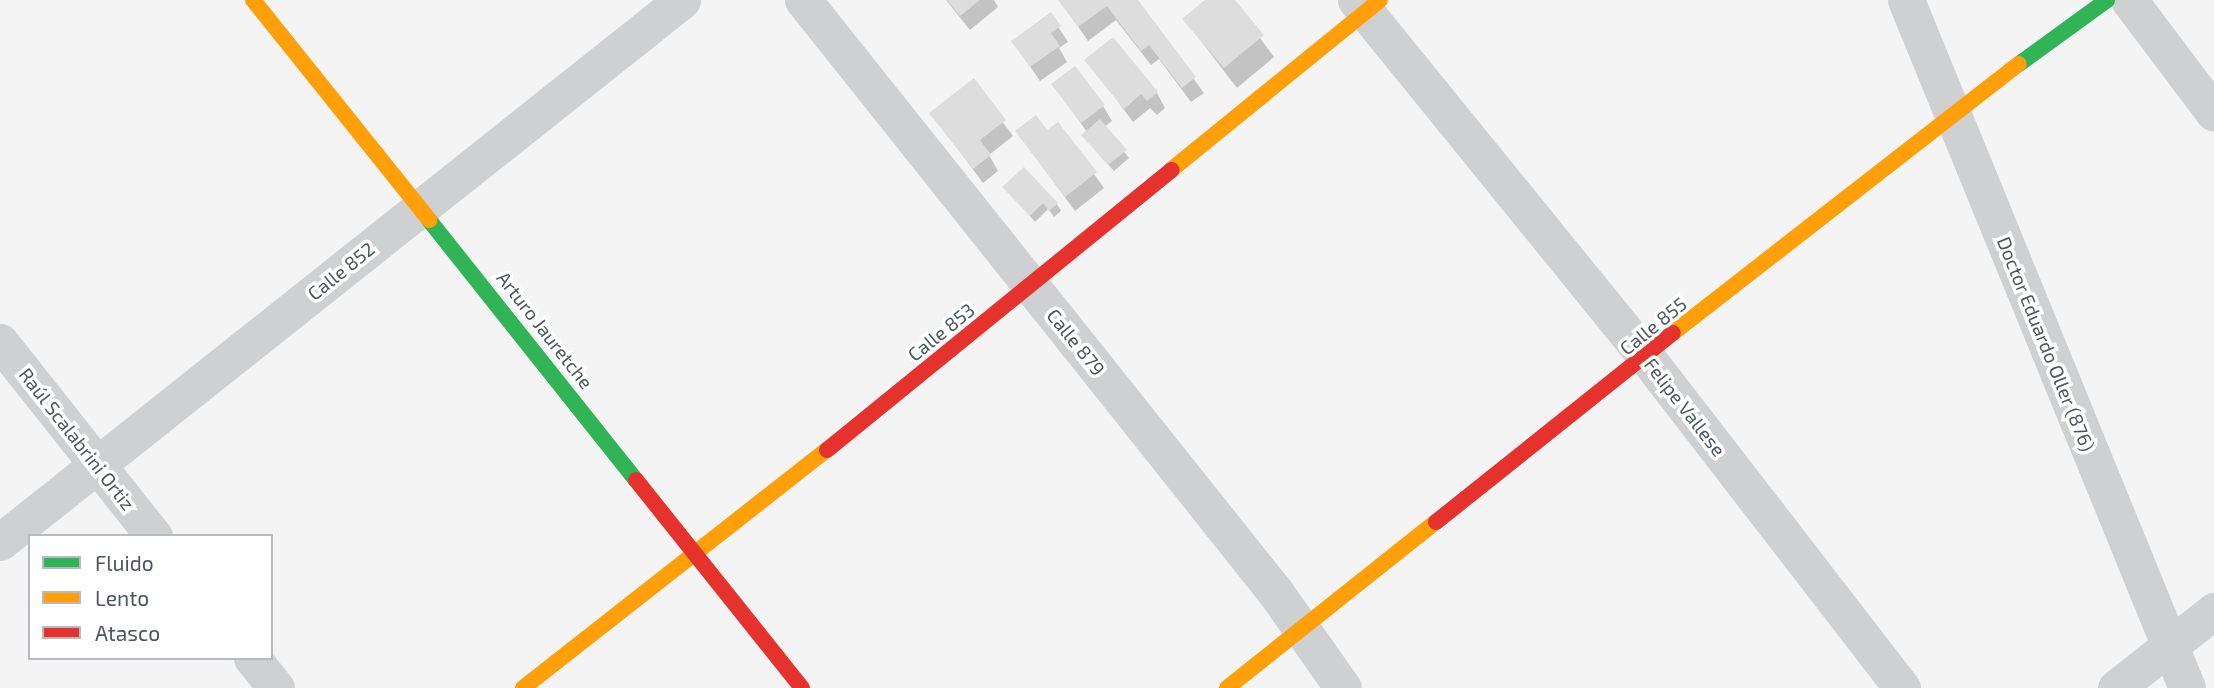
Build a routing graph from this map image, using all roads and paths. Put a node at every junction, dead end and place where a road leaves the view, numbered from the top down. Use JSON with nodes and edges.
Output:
{"nodes":[{"id":1,"x":253,"y":0,"type":"edge"},
{"id":2,"x":682,"y":0,"type":"edge"},
{"id":3,"x":803,"y":0,"type":"edge"},
{"id":4,"x":1906,"y":0,"type":"edge"},
{"id":5,"x":2107,"y":0,"type":"edge"},
{"id":6,"x":2129,"y":0,"type":"edge"},
{"id":7,"x":1367,"y":4,"type":"edge"},
{"id":8,"x":1951,"y":113,"type":"junction"},
{"id":9,"x":2214,"y":113,"type":"edge"},
{"id":10,"x":421,"y":207,"type":"junction"},
{"id":11,"x":1032,"y":286,"type":"junction"},
{"id":12,"x":0,"y":342,"type":"edge"},
{"id":13,"x":1647,"y":358,"type":"junction"},
{"id":14,"x":97,"y":465,"type":"junction"},
{"id":15,"x":152,"y":534,"type":"edge"},
{"id":16,"x":0,"y":542,"type":"edge"},
{"id":17,"x":696,"y":556,"type":"junction"},
{"id":18,"x":2214,"y":611,"type":"edge"},
{"id":19,"x":1302,"y":627,"type":"junction"},
{"id":20,"x":2169,"y":646,"type":"junction"},
{"id":21,"x":255,"y":660,"type":"edge"},
{"id":22,"x":276,"y":688,"type":"edge"},
{"id":23,"x":523,"y":688,"type":"edge"},
{"id":24,"x":802,"y":688,"type":"edge"},
{"id":25,"x":1227,"y":688,"type":"edge"},
{"id":26,"x":1343,"y":688,"type":"edge"},
{"id":27,"x":1902,"y":688,"type":"edge"},
{"id":28,"x":2116,"y":688,"type":"edge"},
{"id":29,"x":2187,"y":688,"type":"edge"}],
"edges":[{"from":1,"to":10,"type":"street","name":"Arturo Jauretche"},
{"from":2,"to":10,"type":"street","name":"Calle 852"},
{"from":3,"to":11,"type":"street","name":"Calle 879"},
{"from":4,"to":8,"type":"street","name":"Doctor Eduardo Oller (876)"},
{"from":5,"to":8,"type":"street","name":"Calle 855"},
{"from":6,"to":9,"type":"street"},
{"from":7,"to":11,"type":"street","name":"Calle 853"},
{"from":7,"to":13,"type":"street","name":"Felipe Vallese"},
{"from":8,"to":13,"type":"street","name":"Calle 855"},
{"from":8,"to":20,"type":"street","name":"Doctor Eduardo Oller (876)"},
{"from":10,"to":14,"type":"street","name":"Calle 852"},
{"from":10,"to":17,"type":"street","name":"Arturo Jauretche"},
{"from":11,"to":17,"type":"street","name":"Calle 853"},
{"from":11,"to":19,"type":"street","name":"Calle 879"},
{"from":12,"to":14,"type":"street","name":"Raúl Scalabrini Ortiz"},
{"from":13,"to":19,"type":"street","name":"Calle 855"},
{"from":13,"to":27,"type":"street","name":"Felipe Vallese"},
{"from":14,"to":15,"type":"street","name":"Raúl Scalabrini Ortiz"},
{"from":14,"to":16,"type":"street","name":"Calle 852"},
{"from":17,"to":23,"type":"street","name":"Calle 853"},
{"from":17,"to":24,"type":"street","name":"Arturo Jauretche"},
{"from":18,"to":20,"type":"street"},
{"from":19,"to":25,"type":"street","name":"Calle 855"},
{"from":19,"to":26,"type":"street","name":"Calle 879"},
{"from":20,"to":28,"type":"street"},
{"from":20,"to":29,"type":"street","name":"Doctor Eduardo Oller (876)"},
{"from":21,"to":22,"type":"street"}]}
